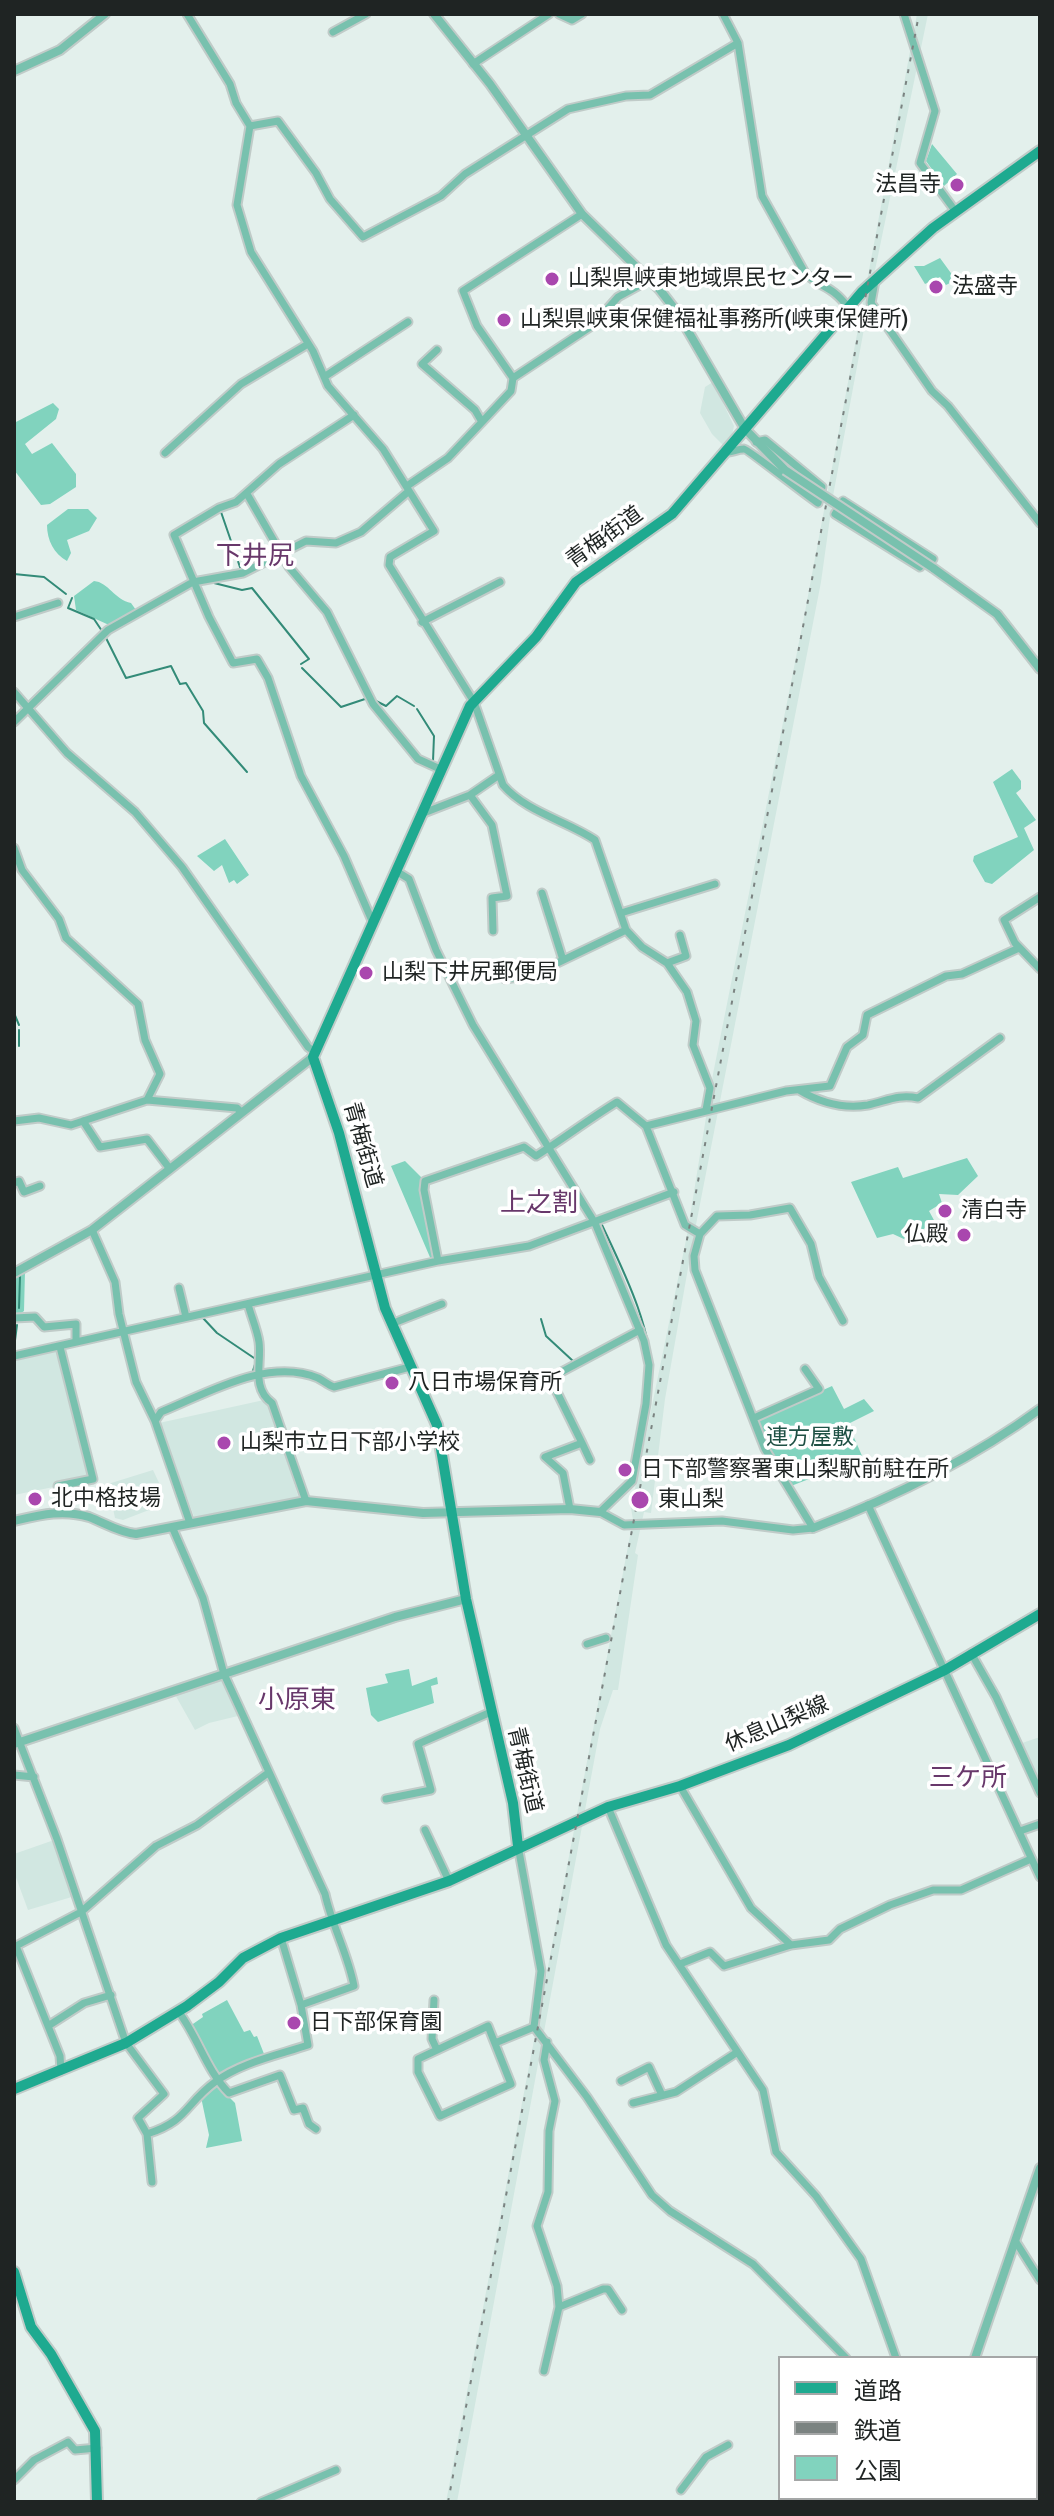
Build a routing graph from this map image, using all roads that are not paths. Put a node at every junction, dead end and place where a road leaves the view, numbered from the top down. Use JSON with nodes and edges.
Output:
{"nodes":[{"id":1,"x":105,"y":14,"type":"edge"},
{"id":2,"x":187,"y":14,"type":"edge"},
{"id":3,"x":366,"y":14,"type":"edge"},
{"id":4,"x":434,"y":14,"type":"edge"},
{"id":5,"x":549,"y":14,"type":"edge"},
{"id":6,"x":559,"y":14,"type":"edge"},
{"id":7,"x":582,"y":14,"type":"edge"},
{"id":8,"x":723,"y":14,"type":"edge"},
{"id":9,"x":904,"y":14,"type":"edge"},
{"id":10,"x":333,"y":32,"type":"dead end"},
{"id":11,"x":738,"y":43,"type":"junction"},
{"id":12,"x":473,"y":64,"type":"junction"},
{"id":13,"x":14,"y":71,"type":"edge"},
{"id":14,"x":250,"y":126,"type":"junction"},
{"id":15,"x":525,"y":135,"type":"junction"},
{"id":16,"x":1040,"y":151,"type":"edge"},
{"id":17,"x":956,"y":212,"type":"junction"},
{"id":18,"x":582,"y":214,"type":"junction"},
{"id":19,"x":876,"y":279,"type":"junction"},
{"id":20,"x":649,"y":280,"type":"junction"},
{"id":21,"x":848,"y":307,"type":"junction"},
{"id":22,"x":408,"y":322,"type":"dead end"},
{"id":23,"x":308,"y":344,"type":"junction"},
{"id":24,"x":437,"y":350,"type":"dead end"},
{"id":25,"x":324,"y":377,"type":"junction"},
{"id":26,"x":513,"y":378,"type":"junction"},
{"id":27,"x":354,"y":415,"type":"junction"},
{"id":28,"x":482,"y":422,"type":"junction"},
{"id":29,"x":745,"y":429,"type":"junction"},
{"id":30,"x":756,"y":442,"type":"junction"},
{"id":31,"x":724,"y":452,"type":"junction"},
{"id":32,"x":165,"y":453,"type":"dead end"},
{"id":33,"x":408,"y":488,"type":"junction"},
{"id":34,"x":247,"y":494,"type":"junction"},
{"id":35,"x":1040,"y":523,"type":"edge"},
{"id":36,"x":283,"y":553,"type":"junction"},
{"id":37,"x":933,"y":564,"type":"junction"},
{"id":38,"x":920,"y":567,"type":"dead end"},
{"id":39,"x":500,"y":582,"type":"dead end"},
{"id":40,"x":195,"y":585,"type":"junction"},
{"id":41,"x":58,"y":603,"type":"dead end"},
{"id":42,"x":14,"y":617,"type":"edge"},
{"id":43,"x":422,"y":622,"type":"junction"},
{"id":44,"x":1040,"y":669,"type":"edge"},
{"id":45,"x":14,"y":692,"type":"edge"},
{"id":46,"x":474,"y":702,"type":"junction"},
{"id":47,"x":28,"y":709,"type":"junction"},
{"id":48,"x":14,"y":722,"type":"edge"},
{"id":49,"x":440,"y":769,"type":"junction"},
{"id":50,"x":499,"y":775,"type":"junction"},
{"id":51,"x":470,"y":795,"type":"junction"},
{"id":52,"x":421,"y":814,"type":"junction"},
{"id":53,"x":14,"y":848,"type":"edge"},
{"id":54,"x":396,"y":871,"type":"junction"},
{"id":55,"x":715,"y":884,"type":"dead end"},
{"id":56,"x":542,"y":893,"type":"dead end"},
{"id":57,"x":1040,"y":897,"type":"edge"},
{"id":58,"x":621,"y":913,"type":"junction"},
{"id":59,"x":373,"y":923,"type":"junction"},
{"id":60,"x":626,"y":930,"type":"junction"},
{"id":61,"x":493,"y":931,"type":"dead end"},
{"id":62,"x":680,"y":935,"type":"dead end"},
{"id":63,"x":1019,"y":948,"type":"junction"},
{"id":64,"x":563,"y":960,"type":"junction"},
{"id":65,"x":667,"y":963,"type":"junction"},
{"id":66,"x":1040,"y":969,"type":"edge"},
{"id":67,"x":505,"y":979,"type":"dead end"},
{"id":68,"x":1000,"y":1038,"type":"dead end"},
{"id":69,"x":314,"y":1055,"type":"junction"},
{"id":70,"x":797,"y":1089,"type":"junction"},
{"id":71,"x":147,"y":1100,"type":"junction"},
{"id":72,"x":706,"y":1110,"type":"junction"},
{"id":73,"x":241,"y":1112,"type":"junction"},
{"id":74,"x":14,"y":1121,"type":"edge"},
{"id":75,"x":83,"y":1121,"type":"junction"},
{"id":76,"x":646,"y":1126,"type":"junction"},
{"id":77,"x":551,"y":1146,"type":"junction"},
{"id":78,"x":170,"y":1169,"type":"junction"},
{"id":79,"x":14,"y":1183,"type":"edge"},
{"id":80,"x":40,"y":1186,"type":"dead end"},
{"id":81,"x":674,"y":1192,"type":"junction"},
{"id":82,"x":595,"y":1223,"type":"junction"},
{"id":83,"x":92,"y":1230,"type":"junction"},
{"id":84,"x":700,"y":1234,"type":"junction"},
{"id":85,"x":438,"y":1261,"type":"junction"},
{"id":86,"x":14,"y":1273,"type":"edge"},
{"id":87,"x":377,"y":1276,"type":"junction"},
{"id":88,"x":179,"y":1288,"type":"dead end"},
{"id":89,"x":248,"y":1304,"type":"junction"},
{"id":90,"x":442,"y":1304,"type":"dead end"},
{"id":91,"x":186,"y":1317,"type":"junction"},
{"id":92,"x":14,"y":1318,"type":"edge"},
{"id":93,"x":843,"y":1321,"type":"dead end"},
{"id":94,"x":391,"y":1324,"type":"junction"},
{"id":95,"x":640,"y":1330,"type":"junction"},
{"id":96,"x":124,"y":1333,"type":"junction"},
{"id":97,"x":76,"y":1342,"type":"junction"},
{"id":98,"x":60,"y":1347,"type":"junction"},
{"id":99,"x":14,"y":1356,"type":"edge"},
{"id":100,"x":410,"y":1367,"type":"junction"},
{"id":101,"x":805,"y":1369,"type":"dead end"},
{"id":102,"x":255,"y":1376,"type":"junction"},
{"id":103,"x":1040,"y":1409,"type":"edge"},
{"id":104,"x":754,"y":1418,"type":"junction"},
{"id":105,"x":155,"y":1421,"type":"junction"},
{"id":106,"x":582,"y":1443,"type":"junction"},
{"id":107,"x":590,"y":1460,"type":"dead end"},
{"id":108,"x":306,"y":1501,"type":"junction"},
{"id":109,"x":868,"y":1505,"type":"junction"},
{"id":110,"x":570,"y":1509,"type":"junction"},
{"id":111,"x":62,"y":1512,"type":"junction"},
{"id":112,"x":452,"y":1512,"type":"junction"},
{"id":113,"x":600,"y":1512,"type":"junction"},
{"id":114,"x":14,"y":1521,"type":"edge"},
{"id":115,"x":190,"y":1523,"type":"junction"},
{"id":116,"x":813,"y":1528,"type":"junction"},
{"id":117,"x":173,"y":1529,"type":"junction"},
{"id":118,"x":466,"y":1599,"type":"junction"},
{"id":119,"x":1040,"y":1614,"type":"edge"},
{"id":120,"x":606,"y":1638,"type":"dead end"},
{"id":121,"x":587,"y":1644,"type":"dead end"},
{"id":122,"x":971,"y":1653,"type":"junction"},
{"id":123,"x":945,"y":1670,"type":"junction"},
{"id":124,"x":224,"y":1674,"type":"junction"},
{"id":125,"x":491,"y":1712,"type":"junction"},
{"id":126,"x":14,"y":1728,"type":"edge"},
{"id":127,"x":17,"y":1743,"type":"edge"},
{"id":128,"x":268,"y":1773,"type":"junction"},
{"id":129,"x":14,"y":1775,"type":"edge"},
{"id":130,"x":34,"y":1777,"type":"junction"},
{"id":131,"x":680,"y":1786,"type":"junction"},
{"id":132,"x":1040,"y":1793,"type":"edge"},
{"id":133,"x":386,"y":1799,"type":"dead end"},
{"id":134,"x":608,"y":1807,"type":"junction"},
{"id":135,"x":1040,"y":1824,"type":"edge"},
{"id":136,"x":425,"y":1830,"type":"dead end"},
{"id":137,"x":1020,"y":1831,"type":"junction"},
{"id":138,"x":518,"y":1846,"type":"junction"},
{"id":139,"x":1031,"y":1859,"type":"junction"},
{"id":140,"x":1040,"y":1877,"type":"edge"},
{"id":141,"x":449,"y":1881,"type":"junction"},
{"id":142,"x":81,"y":1912,"type":"junction"},
{"id":143,"x":331,"y":1922,"type":"junction"},
{"id":144,"x":281,"y":1938,"type":"junction"},
{"id":145,"x":791,"y":1945,"type":"junction"},
{"id":146,"x":15,"y":1947,"type":"edge"},
{"id":147,"x":680,"y":1964,"type":"junction"},
{"id":148,"x":111,"y":1995,"type":"junction"},
{"id":149,"x":434,"y":2000,"type":"dead end"},
{"id":150,"x":301,"y":2005,"type":"junction"},
{"id":151,"x":178,"y":2011,"type":"junction"},
{"id":152,"x":48,"y":2026,"type":"junction"},
{"id":153,"x":534,"y":2027,"type":"junction"},
{"id":154,"x":547,"y":2042,"type":"junction"},
{"id":155,"x":126,"y":2043,"type":"junction"},
{"id":156,"x":495,"y":2043,"type":"junction"},
{"id":157,"x":437,"y":2050,"type":"junction"},
{"id":158,"x":736,"y":2053,"type":"junction"},
{"id":159,"x":61,"y":2071,"type":"junction"},
{"id":160,"x":216,"y":2080,"type":"junction"},
{"id":161,"x":621,"y":2081,"type":"dead end"},
{"id":162,"x":14,"y":2089,"type":"edge"},
{"id":163,"x":661,"y":2093,"type":"junction"},
{"id":164,"x":633,"y":2103,"type":"dead end"},
{"id":165,"x":316,"y":2129,"type":"dead end"},
{"id":166,"x":147,"y":2134,"type":"junction"},
{"id":167,"x":1040,"y":2168,"type":"edge"},
{"id":168,"x":152,"y":2182,"type":"dead end"},
{"id":169,"x":1016,"y":2242,"type":"junction"},
{"id":170,"x":14,"y":2272,"type":"edge"},
{"id":171,"x":1040,"y":2280,"type":"edge"},
{"id":172,"x":559,"y":2307,"type":"junction"},
{"id":173,"x":622,"y":2310,"type":"dead end"},
{"id":174,"x":844,"y":2356,"type":"edge"},
{"id":175,"x":895,"y":2356,"type":"edge"},
{"id":176,"x":976,"y":2356,"type":"edge"},
{"id":177,"x":544,"y":2371,"type":"dead end"},
{"id":178,"x":728,"y":2445,"type":"dead end"},
{"id":179,"x":97,"y":2448,"type":"junction"},
{"id":180,"x":336,"y":2470,"type":"dead end"},
{"id":181,"x":14,"y":2480,"type":"edge"},
{"id":182,"x":681,"y":2490,"type":"dead end"},
{"id":183,"x":97,"y":2502,"type":"edge"},
{"id":184,"x":261,"y":2502,"type":"edge"}],
"edges":[{"from":1,"to":13,"type":"street"},
{"from":2,"to":14,"type":"street"},
{"from":3,"to":10,"type":"street"},
{"from":4,"to":12,"type":"street"},
{"from":5,"to":12,"type":"street"},
{"from":6,"to":7,"type":"street"},
{"from":8,"to":11,"type":"street"},
{"from":9,"to":17,"type":"street"},
{"from":11,"to":15,"type":"street"},
{"from":11,"to":21,"type":"street"},
{"from":12,"to":15,"type":"street"},
{"from":14,"to":15,"type":"street"},
{"from":14,"to":23,"type":"street"},
{"from":15,"to":18,"type":"street"},
{"from":16,"to":17,"type":"main road","name":"青梅街道"},
{"from":17,"to":19,"type":"main road","name":"青梅街道"},
{"from":18,"to":20,"type":"street"},
{"from":18,"to":26,"type":"street"},
{"from":19,"to":21,"type":"main road","name":"青梅街道"},
{"from":19,"to":35,"type":"street"},
{"from":20,"to":26,"type":"street"},
{"from":20,"to":29,"type":"street"},
{"from":21,"to":29,"type":"main road","name":"青梅街道"},
{"from":22,"to":25,"type":"street"},
{"from":23,"to":25,"type":"street"},
{"from":23,"to":32,"type":"street"},
{"from":24,"to":28,"type":"street"},
{"from":25,"to":27,"type":"street"},
{"from":26,"to":28,"type":"street"},
{"from":27,"to":33,"type":"street"},
{"from":27,"to":34,"type":"street"},
{"from":28,"to":33,"type":"street"},
{"from":29,"to":30,"type":"street"},
{"from":29,"to":31,"type":"main road","name":"青梅街道"},
{"from":30,"to":31,"type":"street"},
{"from":30,"to":37,"type":"street","bridge":true},
{"from":31,"to":46,"type":"main road","name":"青梅街道"},
{"from":33,"to":36,"type":"street"},
{"from":33,"to":43,"type":"street"},
{"from":34,"to":36,"type":"street"},
{"from":34,"to":40,"type":"street"},
{"from":36,"to":40,"type":"street"},
{"from":36,"to":49,"type":"street"},
{"from":37,"to":38,"type":"street"},
{"from":37,"to":44,"type":"street"},
{"from":39,"to":43,"type":"street"},
{"from":40,"to":47,"type":"street"},
{"from":40,"to":59,"type":"street"},
{"from":41,"to":42,"type":"street"},
{"from":43,"to":46,"type":"street"},
{"from":45,"to":47,"type":"street"},
{"from":46,"to":49,"type":"main road","name":"青梅街道"},
{"from":46,"to":50,"type":"street"},
{"from":47,"to":48,"type":"street"},
{"from":47,"to":69,"type":"street"},
{"from":49,"to":52,"type":"main road","name":"青梅街道"},
{"from":50,"to":51,"type":"street"},
{"from":50,"to":58,"type":"street"},
{"from":51,"to":52,"type":"street"},
{"from":51,"to":61,"type":"street"},
{"from":52,"to":54,"type":"main road","name":"青梅街道"},
{"from":53,"to":71,"type":"street"},
{"from":54,"to":59,"type":"main road","name":"青梅街道"},
{"from":54,"to":77,"type":"street"},
{"from":55,"to":58,"type":"street"},
{"from":56,"to":64,"type":"street"},
{"from":57,"to":63,"type":"street"},
{"from":58,"to":60,"type":"street"},
{"from":59,"to":69,"type":"main road","name":"青梅街道"},
{"from":60,"to":64,"type":"street"},
{"from":60,"to":65,"type":"street"},
{"from":62,"to":65,"type":"street"},
{"from":63,"to":66,"type":"street"},
{"from":63,"to":70,"type":"street"},
{"from":64,"to":67,"type":"street"},
{"from":65,"to":72,"type":"street"},
{"from":68,"to":70,"type":"street"},
{"from":69,"to":73,"type":"street"},
{"from":69,"to":87,"type":"main road","name":"青梅街道"},
{"from":70,"to":72,"type":"street"},
{"from":71,"to":73,"type":"street"},
{"from":71,"to":75,"type":"street"},
{"from":72,"to":76,"type":"street"},
{"from":73,"to":78,"type":"street"},
{"from":74,"to":75,"type":"street"},
{"from":75,"to":78,"type":"street"},
{"from":76,"to":77,"type":"street"},
{"from":76,"to":81,"type":"street"},
{"from":77,"to":82,"type":"street"},
{"from":77,"to":85,"type":"street"},
{"from":78,"to":83,"type":"street"},
{"from":79,"to":80,"type":"street"},
{"from":81,"to":82,"type":"street"},
{"from":81,"to":84,"type":"street"},
{"from":82,"to":85,"type":"street"},
{"from":82,"to":95,"type":"street"},
{"from":83,"to":86,"type":"street"},
{"from":83,"to":96,"type":"street"},
{"from":84,"to":93,"type":"street"},
{"from":84,"to":104,"type":"street"},
{"from":85,"to":87,"type":"street"},
{"from":87,"to":89,"type":"street"},
{"from":87,"to":94,"type":"main road","name":"青梅街道"},
{"from":88,"to":91,"type":"street"},
{"from":89,"to":91,"type":"street"},
{"from":89,"to":102,"type":"street"},
{"from":90,"to":94,"type":"street"},
{"from":91,"to":96,"type":"street"},
{"from":92,"to":97,"type":"street"},
{"from":94,"to":100,"type":"main road","name":"青梅街道"},
{"from":95,"to":106,"type":"street"},
{"from":95,"to":113,"type":"street"},
{"from":96,"to":97,"type":"street"},
{"from":96,"to":105,"type":"street"},
{"from":97,"to":98,"type":"street"},
{"from":98,"to":99,"type":"street"},
{"from":98,"to":111,"type":"street"},
{"from":100,"to":102,"type":"street"},
{"from":100,"to":112,"type":"main road","name":"青梅街道"},
{"from":101,"to":104,"type":"street"},
{"from":102,"to":105,"type":"street"},
{"from":102,"to":108,"type":"street"},
{"from":103,"to":109,"type":"street"},
{"from":104,"to":116,"type":"street"},
{"from":105,"to":115,"type":"street"},
{"from":106,"to":107,"type":"street"},
{"from":106,"to":110,"type":"street"},
{"from":108,"to":112,"type":"street"},
{"from":108,"to":115,"type":"street"},
{"from":109,"to":116,"type":"street"},
{"from":109,"to":123,"type":"street"},
{"from":110,"to":112,"type":"street"},
{"from":110,"to":113,"type":"street"},
{"from":111,"to":114,"type":"street"},
{"from":111,"to":117,"type":"street"},
{"from":112,"to":118,"type":"main road","name":"青梅街道"},
{"from":113,"to":116,"type":"street"},
{"from":115,"to":117,"type":"street"},
{"from":117,"to":124,"type":"street"},
{"from":118,"to":124,"type":"street"},
{"from":118,"to":125,"type":"main road","name":"青梅街道"},
{"from":119,"to":122,"type":"main road","name":"休息山梨線"},
{"from":120,"to":121,"type":"street"},
{"from":122,"to":123,"type":"main road","name":"休息山梨線"},
{"from":122,"to":132,"type":"street"},
{"from":123,"to":131,"type":"main road","name":"休息山梨線"},
{"from":123,"to":137,"type":"street"},
{"from":124,"to":127,"type":"street"},
{"from":124,"to":128,"type":"street"},
{"from":125,"to":133,"type":"street"},
{"from":125,"to":138,"type":"main road","name":"青梅街道"},
{"from":126,"to":127,"type":"street"},
{"from":127,"to":130,"type":"street"},
{"from":128,"to":142,"type":"street"},
{"from":128,"to":143,"type":"street"},
{"from":129,"to":130,"type":"street"},
{"from":130,"to":142,"type":"street"},
{"from":131,"to":134,"type":"main road","name":"休息山梨線"},
{"from":131,"to":145,"type":"street"},
{"from":134,"to":138,"type":"main road","name":"休息山梨線"},
{"from":134,"to":147,"type":"street"},
{"from":135,"to":137,"type":"street"},
{"from":136,"to":141,"type":"street"},
{"from":137,"to":139,"type":"street"},
{"from":138,"to":141,"type":"main road","name":"青梅街道"},
{"from":138,"to":153,"type":"street"},
{"from":139,"to":140,"type":"street"},
{"from":139,"to":145,"type":"street"},
{"from":141,"to":143,"type":"main road","name":"青梅街道"},
{"from":142,"to":146,"type":"street"},
{"from":142,"to":148,"type":"street"},
{"from":143,"to":144,"type":"main road","name":"青梅街道"},
{"from":143,"to":150,"type":"street"},
{"from":144,"to":150,"type":"street"},
{"from":144,"to":151,"type":"main road","name":"青梅街道"},
{"from":145,"to":147,"type":"street"},
{"from":146,"to":152,"type":"street"},
{"from":147,"to":158,"type":"street"},
{"from":148,"to":152,"type":"street"},
{"from":148,"to":155,"type":"street"},
{"from":149,"to":157,"type":"street"},
{"from":150,"to":160,"type":"street"},
{"from":151,"to":155,"type":"main road","name":"青梅街道"},
{"from":151,"to":160,"type":"street"},
{"from":152,"to":159,"type":"street"},
{"from":153,"to":154,"type":"street"},
{"from":153,"to":156,"type":"street"},
{"from":154,"to":172,"type":"street"},
{"from":154,"to":174,"type":"street"},
{"from":155,"to":159,"type":"main road","name":"青梅街道"},
{"from":155,"to":166,"type":"street"},
{"from":156,"to":157,"type":"street"},
{"from":156,"to":157,"type":"street"},
{"from":158,"to":163,"type":"street"},
{"from":158,"to":175,"type":"street"},
{"from":159,"to":162,"type":"main road","name":"青梅街道"},
{"from":160,"to":165,"type":"street"},
{"from":160,"to":166,"type":"street"},
{"from":161,"to":163,"type":"street"},
{"from":163,"to":164,"type":"street"},
{"from":166,"to":168,"type":"street"},
{"from":167,"to":169,"type":"street"},
{"from":169,"to":171,"type":"street"},
{"from":169,"to":176,"type":"street"},
{"from":170,"to":179,"type":"main road"},
{"from":172,"to":173,"type":"street"},
{"from":172,"to":177,"type":"street"},
{"from":178,"to":182,"type":"street"},
{"from":179,"to":181,"type":"street"},
{"from":179,"to":183,"type":"main road"},
{"from":180,"to":184,"type":"street"}]}
